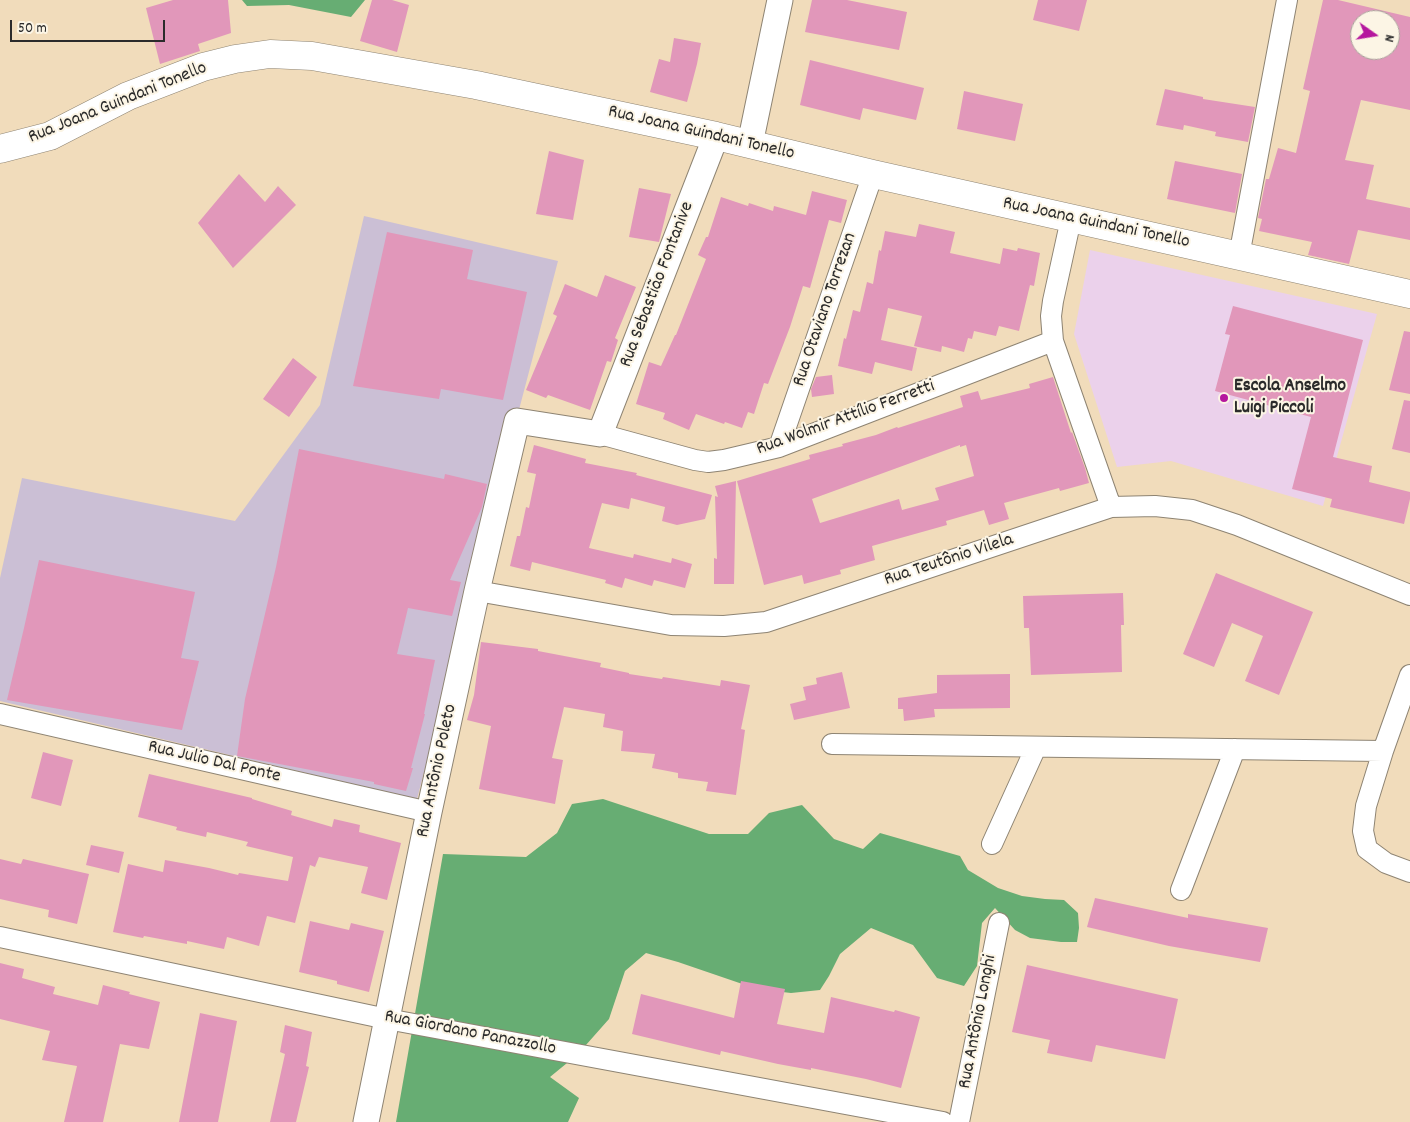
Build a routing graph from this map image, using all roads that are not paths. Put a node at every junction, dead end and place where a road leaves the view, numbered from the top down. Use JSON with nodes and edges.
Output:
{"nodes":[{"id":1,"x":780,"y":0,"type":"edge"},
{"id":2,"x":1287,"y":0,"type":"edge"},
{"id":3,"x":716,"y":136,"type":"junction"},
{"id":4,"x":750,"y":144,"type":"junction"},
{"id":5,"x":0,"y":149,"type":"edge"},
{"id":6,"x":873,"y":174,"type":"junction"},
{"id":7,"x":1071,"y":219,"type":"junction"},
{"id":8,"x":1239,"y":256,"type":"junction"},
{"id":9,"x":1410,"y":294,"type":"edge"},
{"id":10,"x":1053,"y":341,"type":"junction"},
{"id":11,"x":517,"y":421,"type":"joint"},
{"id":12,"x":600,"y":434,"type":"junction"},
{"id":13,"x":779,"y":446,"type":"junction"},
{"id":14,"x":1111,"y":507,"type":"junction"},
{"id":15,"x":477,"y":591,"type":"junction"},
{"id":16,"x":1410,"y":595,"type":"edge"},
{"id":17,"x":1410,"y":675,"type":"edge"},
{"id":18,"x":0,"y":714,"type":"edge"},
{"id":19,"x":832,"y":744,"type":"dead end"},
{"id":20,"x":1036,"y":747,"type":"junction"},
{"id":21,"x":1235,"y":749,"type":"junction"},
{"id":22,"x":1383,"y":751,"type":"junction"},
{"id":23,"x":429,"y":812,"type":"junction"},
{"id":24,"x":992,"y":844,"type":"dead end"},
{"id":25,"x":1410,"y":872,"type":"edge"},
{"id":26,"x":1181,"y":890,"type":"dead end"},
{"id":27,"x":999,"y":923,"type":"dead end"},
{"id":28,"x":0,"y":938,"type":"edge"},
{"id":29,"x":387,"y":1019,"type":"junction"},
{"id":30,"x":366,"y":1122,"type":"edge"},
{"id":31,"x":943,"y":1122,"type":"edge"},
{"id":32,"x":959,"y":1122,"type":"edge"}],
"edges":[{"from":1,"to":4,"type":"street"},
{"from":2,"to":8,"type":"street"},
{"from":3,"to":4,"type":"main road","name":"Rua Joana Guindani Tonello"},
{"from":3,"to":5,"type":"main road","name":"Rua Joana Guindani Tonello"},
{"from":3,"to":12,"type":"street","name":"Rua Sebastião Fontanive"},
{"from":4,"to":6,"type":"main road","name":"Rua Joana Guindani Tonello"},
{"from":6,"to":7,"type":"main road","name":"Rua Joana Guindani Tonello"},
{"from":6,"to":13,"type":"street","name":"Rua Otaviano Torrezan"},
{"from":7,"to":8,"type":"main road","name":"Rua Joana Guindani Tonello"},
{"from":7,"to":10,"type":"street"},
{"from":8,"to":9,"type":"main road","name":"Rua Joana Guindani Tonello"},
{"from":10,"to":13,"type":"street","name":"Rua Wolmir Attílio Ferretti"},
{"from":10,"to":14,"type":"street"},
{"from":11,"to":12,"type":"street","name":"Rua Wolmir Attílio Ferretti"},
{"from":11,"to":15,"type":"street","name":"Rua Antônio Poleto"},
{"from":12,"to":13,"type":"street","name":"Rua Wolmir Attílio Ferretti"},
{"from":14,"to":15,"type":"street","name":"Rua Teutônio Vilela"},
{"from":14,"to":16,"type":"street","name":"Rua Teutônio Vilela"},
{"from":15,"to":23,"type":"street","name":"Rua Antônio Poleto"},
{"from":17,"to":22,"type":"street"},
{"from":18,"to":23,"type":"street","name":"Rua Julio Dal Ponte"},
{"from":19,"to":20,"type":"street"},
{"from":20,"to":21,"type":"street"},
{"from":20,"to":24,"type":"street"},
{"from":21,"to":22,"type":"street"},
{"from":21,"to":26,"type":"street"},
{"from":22,"to":25,"type":"street"},
{"from":23,"to":29,"type":"street","name":"Rua Antônio Poleto"},
{"from":27,"to":32,"type":"street","name":"Rua Antônio Longhi"},
{"from":28,"to":29,"type":"street","name":"Rua Giordano Panazzollo"},
{"from":29,"to":30,"type":"street","name":"Rua Antônio Poleto"},
{"from":29,"to":31,"type":"street","name":"Rua Giordano Panazzollo"}]}
